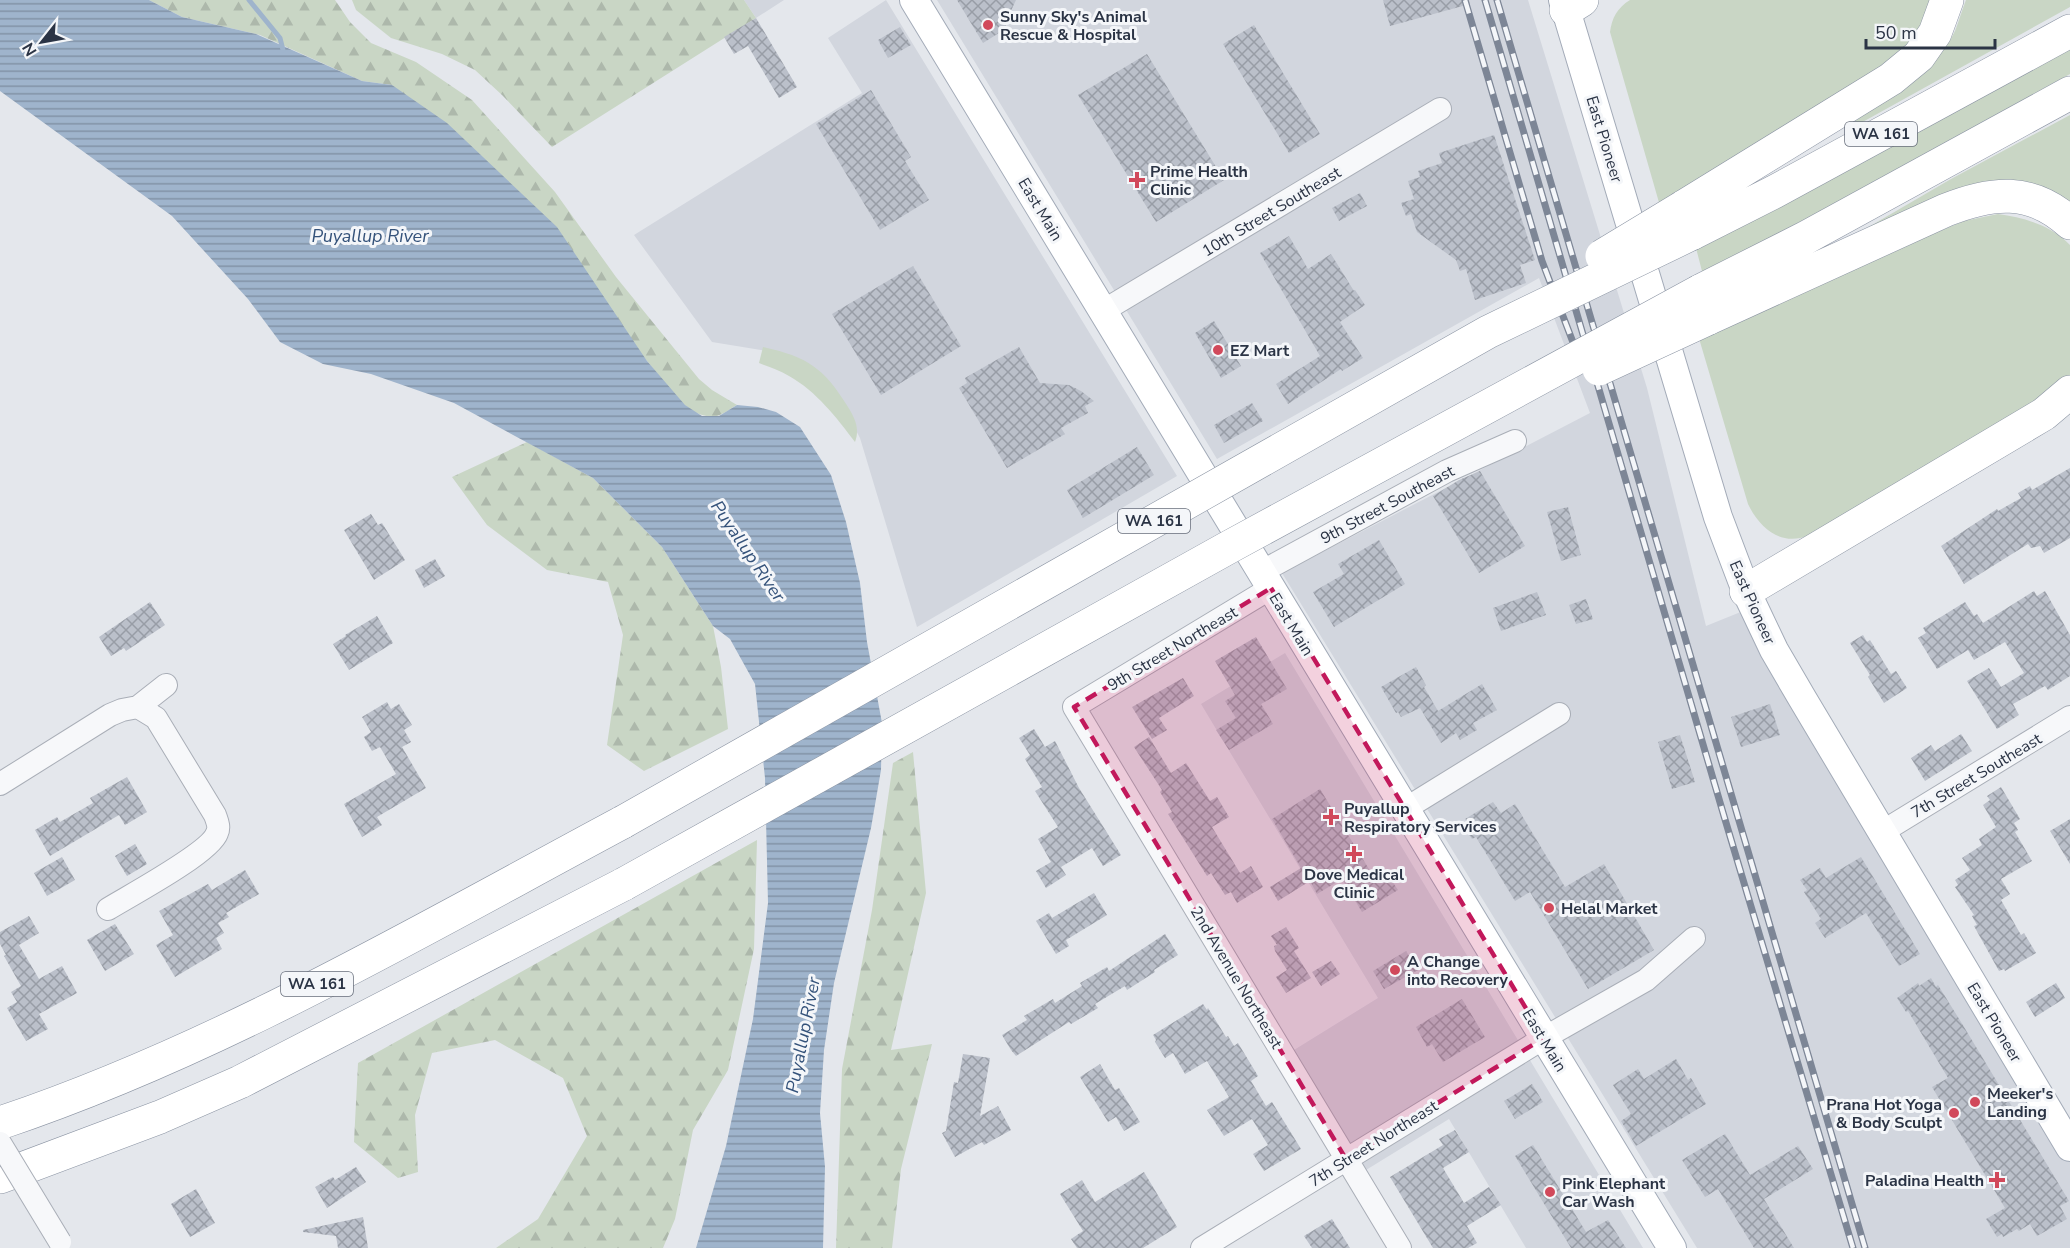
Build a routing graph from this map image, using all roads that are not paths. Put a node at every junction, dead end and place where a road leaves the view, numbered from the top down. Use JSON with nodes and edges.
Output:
{"nodes":[{"id":1,"x":914,"y":0,"type":"edge"},
{"id":2,"x":1947,"y":0,"type":"edge"},
{"id":3,"x":1570,"y":3,"type":"edge"},
{"id":4,"x":2070,"y":31,"type":"edge"},
{"id":5,"x":2070,"y":93,"type":"edge"},
{"id":6,"x":1440,"y":110,"type":"dead end"},
{"id":7,"x":1687,"y":221,"type":"junction"},
{"id":8,"x":2070,"y":223,"type":"edge"},
{"id":9,"x":1704,"y":305,"type":"junction"},
{"id":10,"x":1103,"y":312,"type":"junction"},
{"id":11,"x":2070,"y":392,"type":"edge"},
{"id":12,"x":2070,"y":414,"type":"edge"},
{"id":13,"x":1515,"y":441,"type":"dead end"},
{"id":14,"x":1266,"y":580,"type":"junction"},
{"id":15,"x":1749,"y":599,"type":"junction"},
{"id":16,"x":166,"y":685,"type":"dead end"},
{"id":17,"x":138,"y":707,"type":"junction"},
{"id":18,"x":1074,"y":707,"type":"joint"},
{"id":19,"x":1559,"y":714,"type":"dead end"},
{"id":20,"x":2070,"y":717,"type":"edge"},
{"id":21,"x":0,"y":784,"type":"edge"},
{"id":22,"x":1405,"y":809,"type":"junction"},
{"id":23,"x":1882,"y":832,"type":"junction"},
{"id":24,"x":108,"y":909,"type":"dead end"},
{"id":25,"x":1694,"y":938,"type":"dead end"},
{"id":26,"x":1544,"y":1038,"type":"junction"},
{"id":27,"x":0,"y":1123,"type":"edge"},
{"id":28,"x":0,"y":1143,"type":"edge"},
{"id":29,"x":2070,"y":1147,"type":"edge"},
{"id":30,"x":1346,"y":1160,"type":"junction"},
{"id":31,"x":0,"y":1177,"type":"edge"},
{"id":32,"x":62,"y":1245,"type":"edge"},
{"id":33,"x":1202,"y":1248,"type":"edge"},
{"id":34,"x":1400,"y":1248,"type":"edge"},
{"id":35,"x":1672,"y":1248,"type":"edge"}],
"edges":[{"from":1,"to":10,"type":"main road","name":"East Main"},
{"from":2,"to":7,"type":"highway"},
{"from":3,"to":15,"type":"main road","name":"East Pioneer"},
{"from":4,"to":7,"type":"highway","number":"WA 161"},
{"from":5,"to":9,"type":"highway"},
{"from":6,"to":10,"type":"street","name":"10th Street Southeast"},
{"from":7,"to":27,"type":"highway","number":"WA 161","bridge":true},
{"from":8,"to":9,"type":"highway"},
{"from":9,"to":31,"type":"highway","bridge":true},
{"from":10,"to":14,"type":"main road","name":"East Main"},
{"from":11,"to":15,"type":"highway"},
{"from":12,"to":15,"type":"highway"},
{"from":13,"to":14,"type":"street","name":"9th Street Southeast"},
{"from":14,"to":18,"type":"street","name":"9th Street Northeast"},
{"from":14,"to":22,"type":"main road","name":"East Main"},
{"from":15,"to":23,"type":"main road","name":"East Pioneer"},
{"from":16,"to":17,"type":"street"},
{"from":17,"to":21,"type":"street"},
{"from":17,"to":24,"type":"street"},
{"from":18,"to":30,"type":"street","name":"2nd Avenue Northeast"},
{"from":19,"to":22,"type":"street"},
{"from":20,"to":23,"type":"street","name":"7th Street Southeast"},
{"from":22,"to":26,"type":"main road","name":"East Main"},
{"from":23,"to":29,"type":"main road","name":"East Pioneer"},
{"from":25,"to":26,"type":"street"},
{"from":26,"to":30,"type":"street","name":"7th Street Northeast"},
{"from":26,"to":35,"type":"main road","name":"East Main"},
{"from":28,"to":32,"type":"street","bridge":true},
{"from":30,"to":33,"type":"street","name":"7th Street Northeast"},
{"from":30,"to":34,"type":"street","name":"2nd Avenue Northeast"}]}
